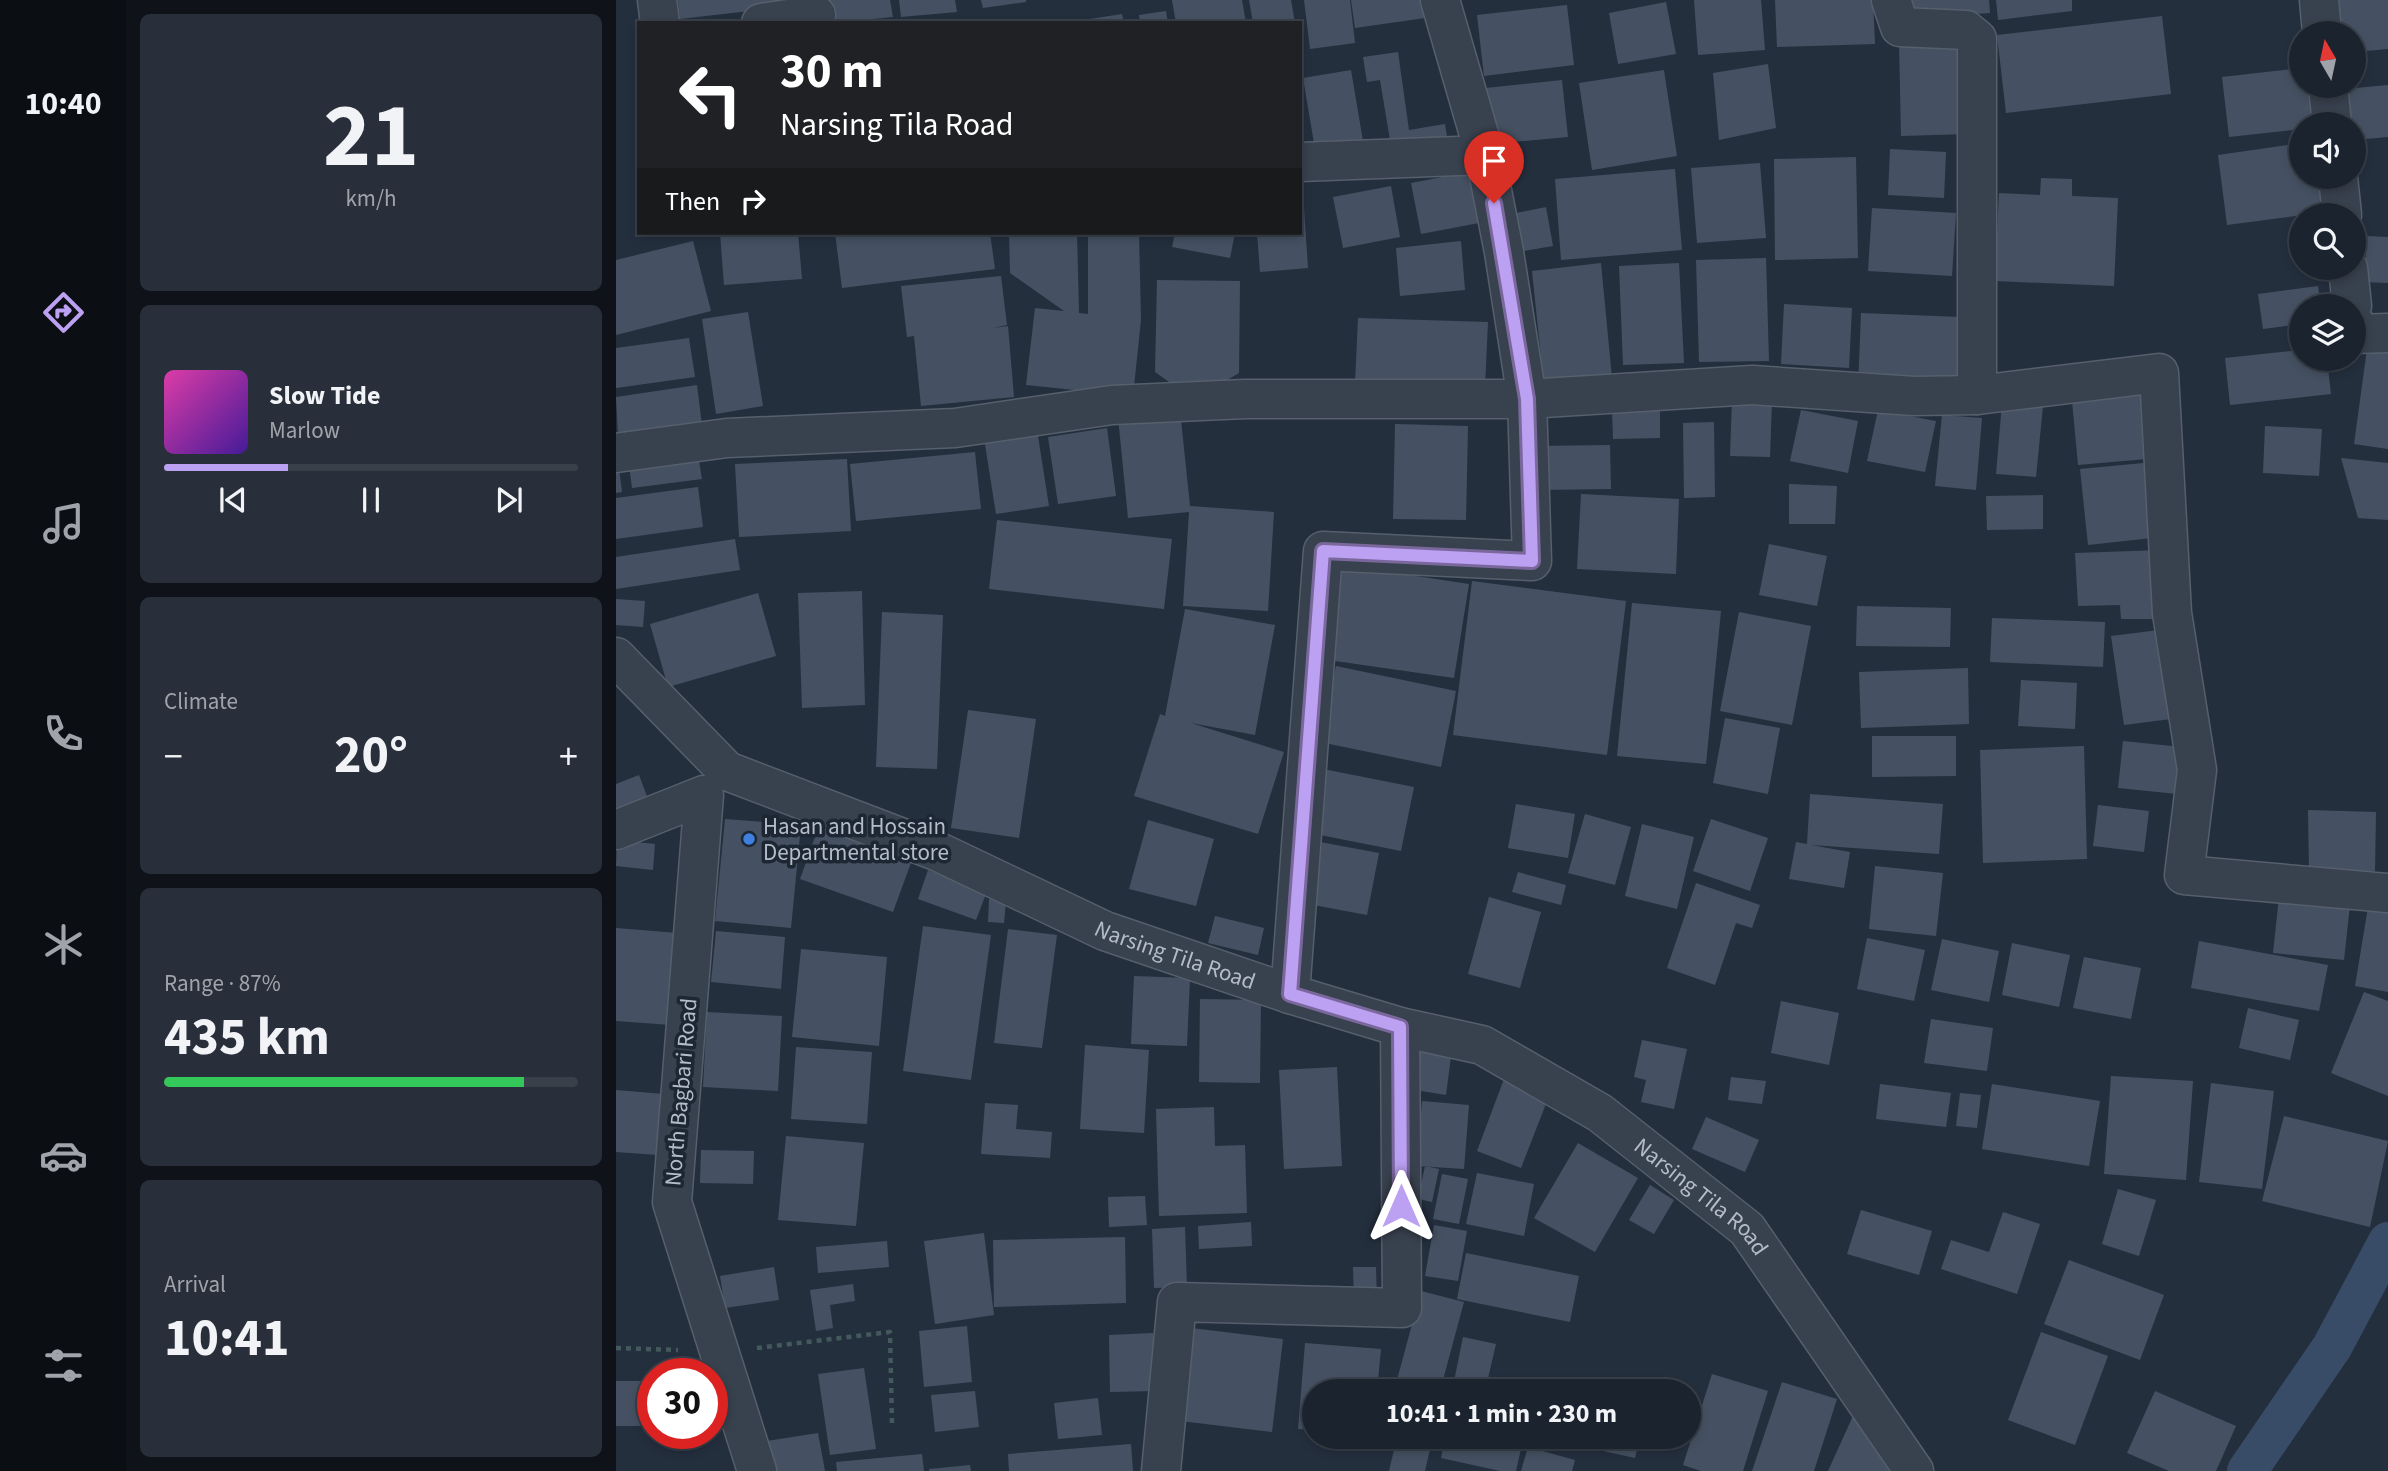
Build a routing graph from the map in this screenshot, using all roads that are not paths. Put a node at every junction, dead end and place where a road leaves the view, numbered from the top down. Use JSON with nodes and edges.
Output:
{"nodes":[{"id":1,"x":657,"y":0,"type":"edge"},
{"id":2,"x":1446,"y":0,"type":"edge"},
{"id":3,"x":1891,"y":0,"type":"edge"},
{"id":4,"x":2319,"y":0,"type":"edge"},
{"id":5,"x":816,"y":13,"type":"edge"},
{"id":6,"x":660,"y":21,"type":"edge"},
{"id":7,"x":772,"y":21,"type":"edge"},
{"id":8,"x":2321,"y":21,"type":"edge"},
{"id":9,"x":1485,"y":155,"type":"junction"},
{"id":10,"x":1302,"y":162,"type":"edge"},
{"id":11,"x":2388,"y":333,"type":"edge"},
{"id":12,"x":2366,"y":334,"type":"edge"},
{"id":13,"x":1977,"y":395,"type":"junction"},
{"id":14,"x":1527,"y":399,"type":"junction"},
{"id":15,"x":616,"y":453,"type":"edge"},
{"id":16,"x":616,"y":657,"type":"edge"},
{"id":17,"x":715,"y":783,"type":"junction"},
{"id":18,"x":616,"y":830,"type":"edge"},
{"id":19,"x":2388,"y":892,"type":"edge"},
{"id":20,"x":1290,"y":994,"type":"junction"},
{"id":21,"x":1400,"y":1027,"type":"junction"},
{"id":22,"x":757,"y":1471,"type":"edge"},
{"id":23,"x":1161,"y":1471,"type":"edge"},
{"id":24,"x":1914,"y":1471,"type":"edge"}],
"edges":[{"from":1,"to":6,"type":"street"},
{"from":2,"to":9,"type":"street"},
{"from":3,"to":13,"type":"street"},
{"from":4,"to":8,"type":"street"},
{"from":5,"to":7,"type":"street"},
{"from":9,"to":10,"type":"street"},
{"from":9,"to":14,"type":"street"},
{"from":11,"to":12,"type":"street"},
{"from":13,"to":14,"type":"street"},
{"from":13,"to":19,"type":"street"},
{"from":14,"to":15,"type":"street"},
{"from":14,"to":20,"type":"street"},
{"from":16,"to":17,"type":"street","name":"Narsing Tila Road"},
{"from":17,"to":18,"type":"street"},
{"from":17,"to":20,"type":"street","name":"Narsing Tila Road"},
{"from":17,"to":22,"type":"street","name":"North Bagbari Road"},
{"from":20,"to":21,"type":"street","name":"Narsing Tila Road"},
{"from":21,"to":23,"type":"street"},
{"from":21,"to":24,"type":"street","name":"Narsing Tila Road"}]}
